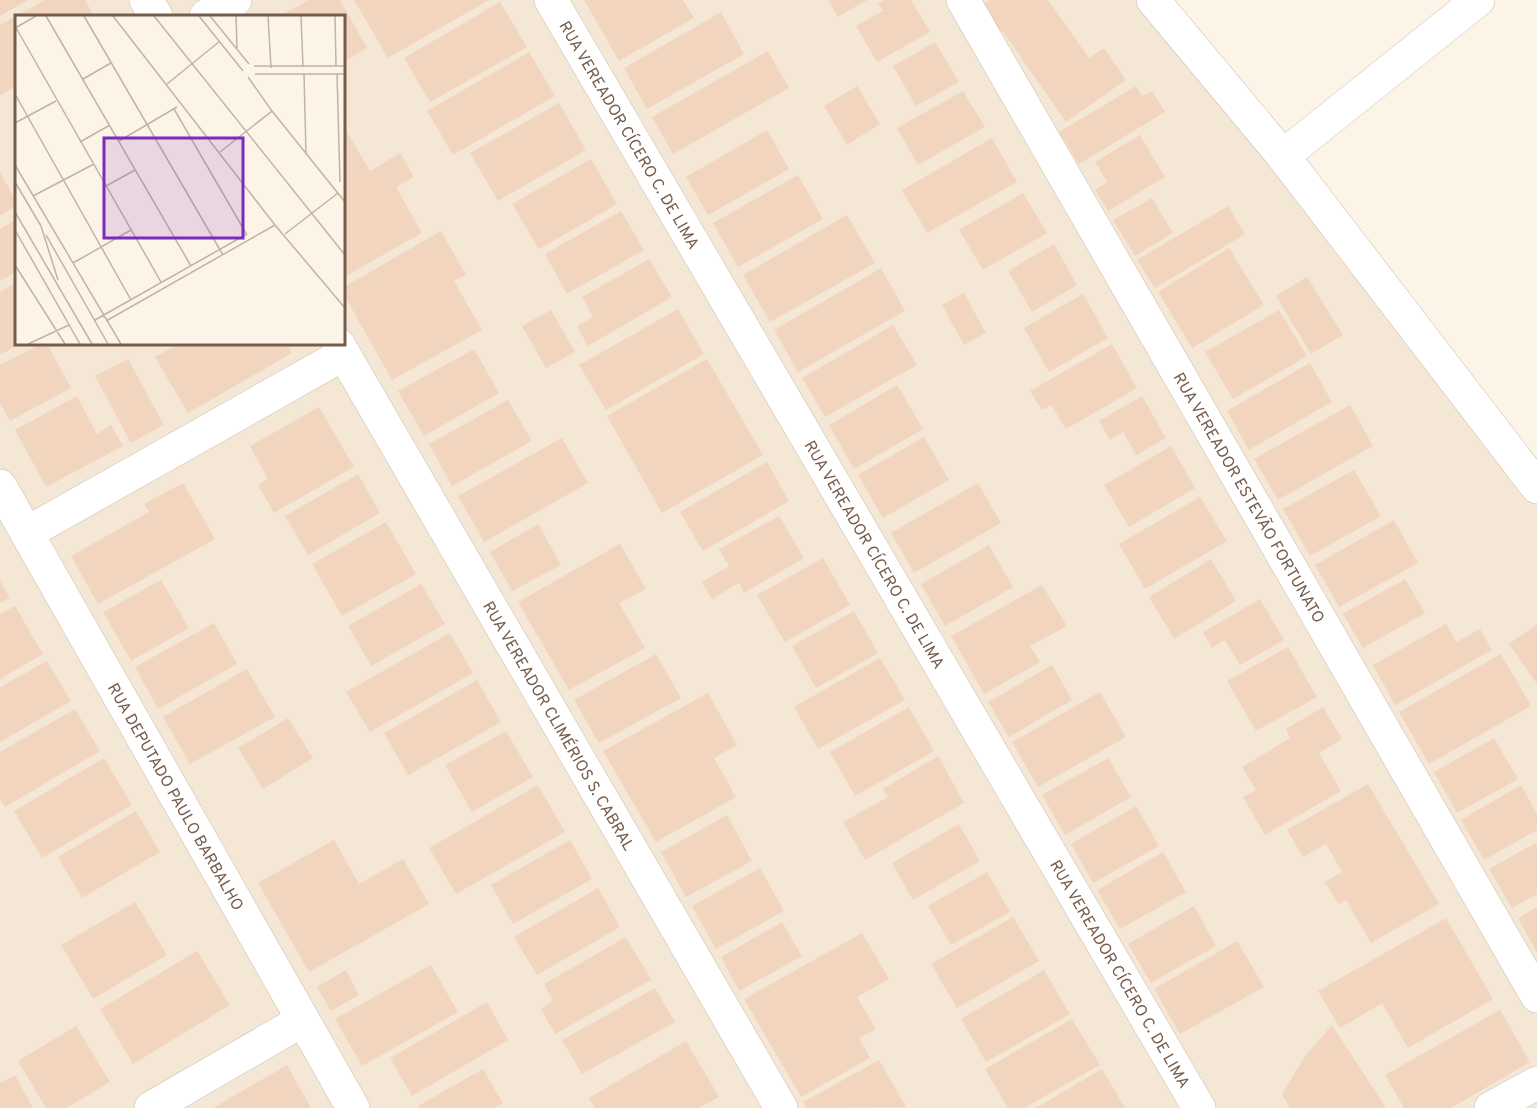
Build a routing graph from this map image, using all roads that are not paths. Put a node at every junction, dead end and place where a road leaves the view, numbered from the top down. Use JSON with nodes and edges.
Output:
{"nodes":[{"id":1,"x":146,"y":0,"type":"edge"},
{"id":2,"x":235,"y":0,"type":"edge"},
{"id":3,"x":551,"y":0,"type":"edge"},
{"id":4,"x":963,"y":0,"type":"edge"},
{"id":5,"x":1153,"y":0,"type":"edge"},
{"id":6,"x":1478,"y":0,"type":"edge"},
{"id":7,"x":155,"y":15,"type":"edge"},
{"id":8,"x":208,"y":15,"type":"edge"},
{"id":9,"x":1283,"y":156,"type":"junction"},
{"id":10,"x":341,"y":349,"type":"edge"},
{"id":11,"x":0,"y":486,"type":"edge"},
{"id":12,"x":1537,"y":487,"type":"edge"},
{"id":13,"x":27,"y":532,"type":"junction"},
{"id":14,"x":1537,"y":996,"type":"edge"},
{"id":15,"x":303,"y":1020,"type":"junction"},
{"id":16,"x":1537,"y":1083,"type":"edge"},
{"id":17,"x":151,"y":1108,"type":"edge"},
{"id":18,"x":353,"y":1108,"type":"edge"},
{"id":19,"x":781,"y":1108,"type":"edge"},
{"id":20,"x":1199,"y":1108,"type":"edge"},
{"id":21,"x":1491,"y":1108,"type":"edge"}],
"edges":[{"from":1,"to":7,"type":"street"},
{"from":2,"to":8,"type":"street"},
{"from":3,"to":20,"type":"street","name":"RUA VEREADOR CÍCERO C. DE LIMA"},
{"from":4,"to":14,"type":"street","name":"RUA VEREADOR ESTEVÃO FORTUNATO"},
{"from":5,"to":9,"type":"street"},
{"from":6,"to":9,"type":"street"},
{"from":9,"to":12,"type":"street"},
{"from":10,"to":13,"type":"street"},
{"from":10,"to":19,"type":"street","name":"RUA VEREADOR CLIMÉRIOS S. CABRAL"},
{"from":11,"to":13,"type":"street","name":"RUA DEPUTADO PAULO BARBALHO"},
{"from":13,"to":15,"type":"street","name":"RUA DEPUTADO PAULO BARBALHO"},
{"from":15,"to":17,"type":"street"},
{"from":15,"to":18,"type":"street","name":"RUA DEPUTADO PAULO BARBALHO"},
{"from":16,"to":21,"type":"street"}]}
